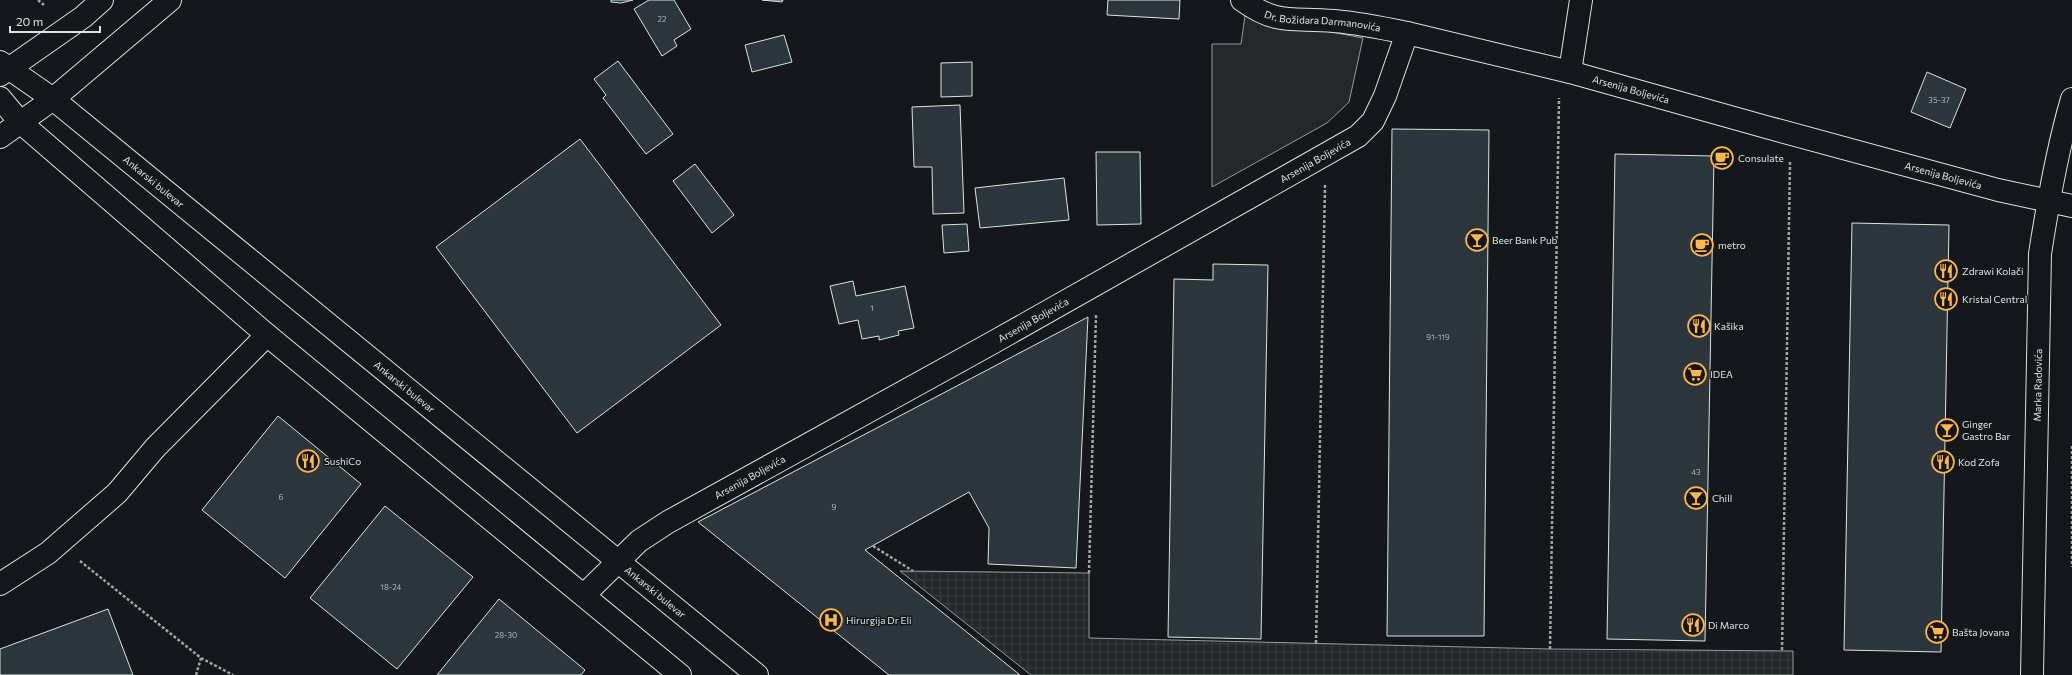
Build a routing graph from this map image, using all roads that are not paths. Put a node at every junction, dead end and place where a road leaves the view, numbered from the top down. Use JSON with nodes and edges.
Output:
{"nodes":[{"id":1,"x":102,"y":0,"type":"edge"},
{"id":2,"x":170,"y":0,"type":"edge"},
{"id":3,"x":1242,"y":0,"type":"edge"},
{"id":4,"x":1581,"y":0,"type":"edge"},
{"id":5,"x":1407,"y":33,"type":"junction"},
{"id":6,"x":3,"y":68,"type":"edge"},
{"id":7,"x":1570,"y":72,"type":"junction"},
{"id":8,"x":0,"y":98,"type":"edge"},
{"id":9,"x":53,"y":99,"type":"junction"},
{"id":10,"x":2072,"y":99,"type":"edge"},
{"id":11,"x":20,"y":122,"type":"junction"},
{"id":12,"x":0,"y":137,"type":"edge"},
{"id":13,"x":2048,"y":200,"type":"junction"},
{"id":14,"x":2072,"y":206,"type":"edge"},
{"id":15,"x":267,"y":335,"type":"junction"},
{"id":16,"x":618,"y":560,"type":"junction"},
{"id":17,"x":0,"y":584,"type":"edge"},
{"id":18,"x":584,"y":595,"type":"junction"},
{"id":19,"x":680,"y":675,"type":"edge"},
{"id":20,"x":757,"y":675,"type":"edge"},
{"id":21,"x":2032,"y":675,"type":"edge"}],
"edges":[{"from":1,"to":6,"type":"street"},
{"from":2,"to":9,"type":"street"},
{"from":3,"to":5,"type":"street","name":"Dr. Božidara Darmanovića"},
{"from":4,"to":7,"type":"street"},
{"from":5,"to":7,"type":"street","name":"Arsenija Boljevića"},
{"from":5,"to":16,"type":"street","name":"Arsenija Boljevića"},
{"from":6,"to":9,"type":"street","name":"Ankarski bulevar"},
{"from":7,"to":13,"type":"street","name":"Arsenija Boljevića"},
{"from":8,"to":11,"type":"street"},
{"from":9,"to":11,"type":"street"},
{"from":9,"to":16,"type":"street","name":"Ankarski bulevar"},
{"from":10,"to":13,"type":"street","name":"Marka Radovića"},
{"from":11,"to":12,"type":"street"},
{"from":11,"to":15,"type":"street"},
{"from":13,"to":14,"type":"street","name":"Arsenija Boljevića"},
{"from":13,"to":21,"type":"street","name":"Marka Radovića"},
{"from":15,"to":17,"type":"street"},
{"from":15,"to":18,"type":"street"},
{"from":16,"to":18,"type":"street","name":"Arsenija Boljevića"},
{"from":16,"to":20,"type":"street","name":"Ankarski bulevar"},
{"from":18,"to":19,"type":"street"}]}
